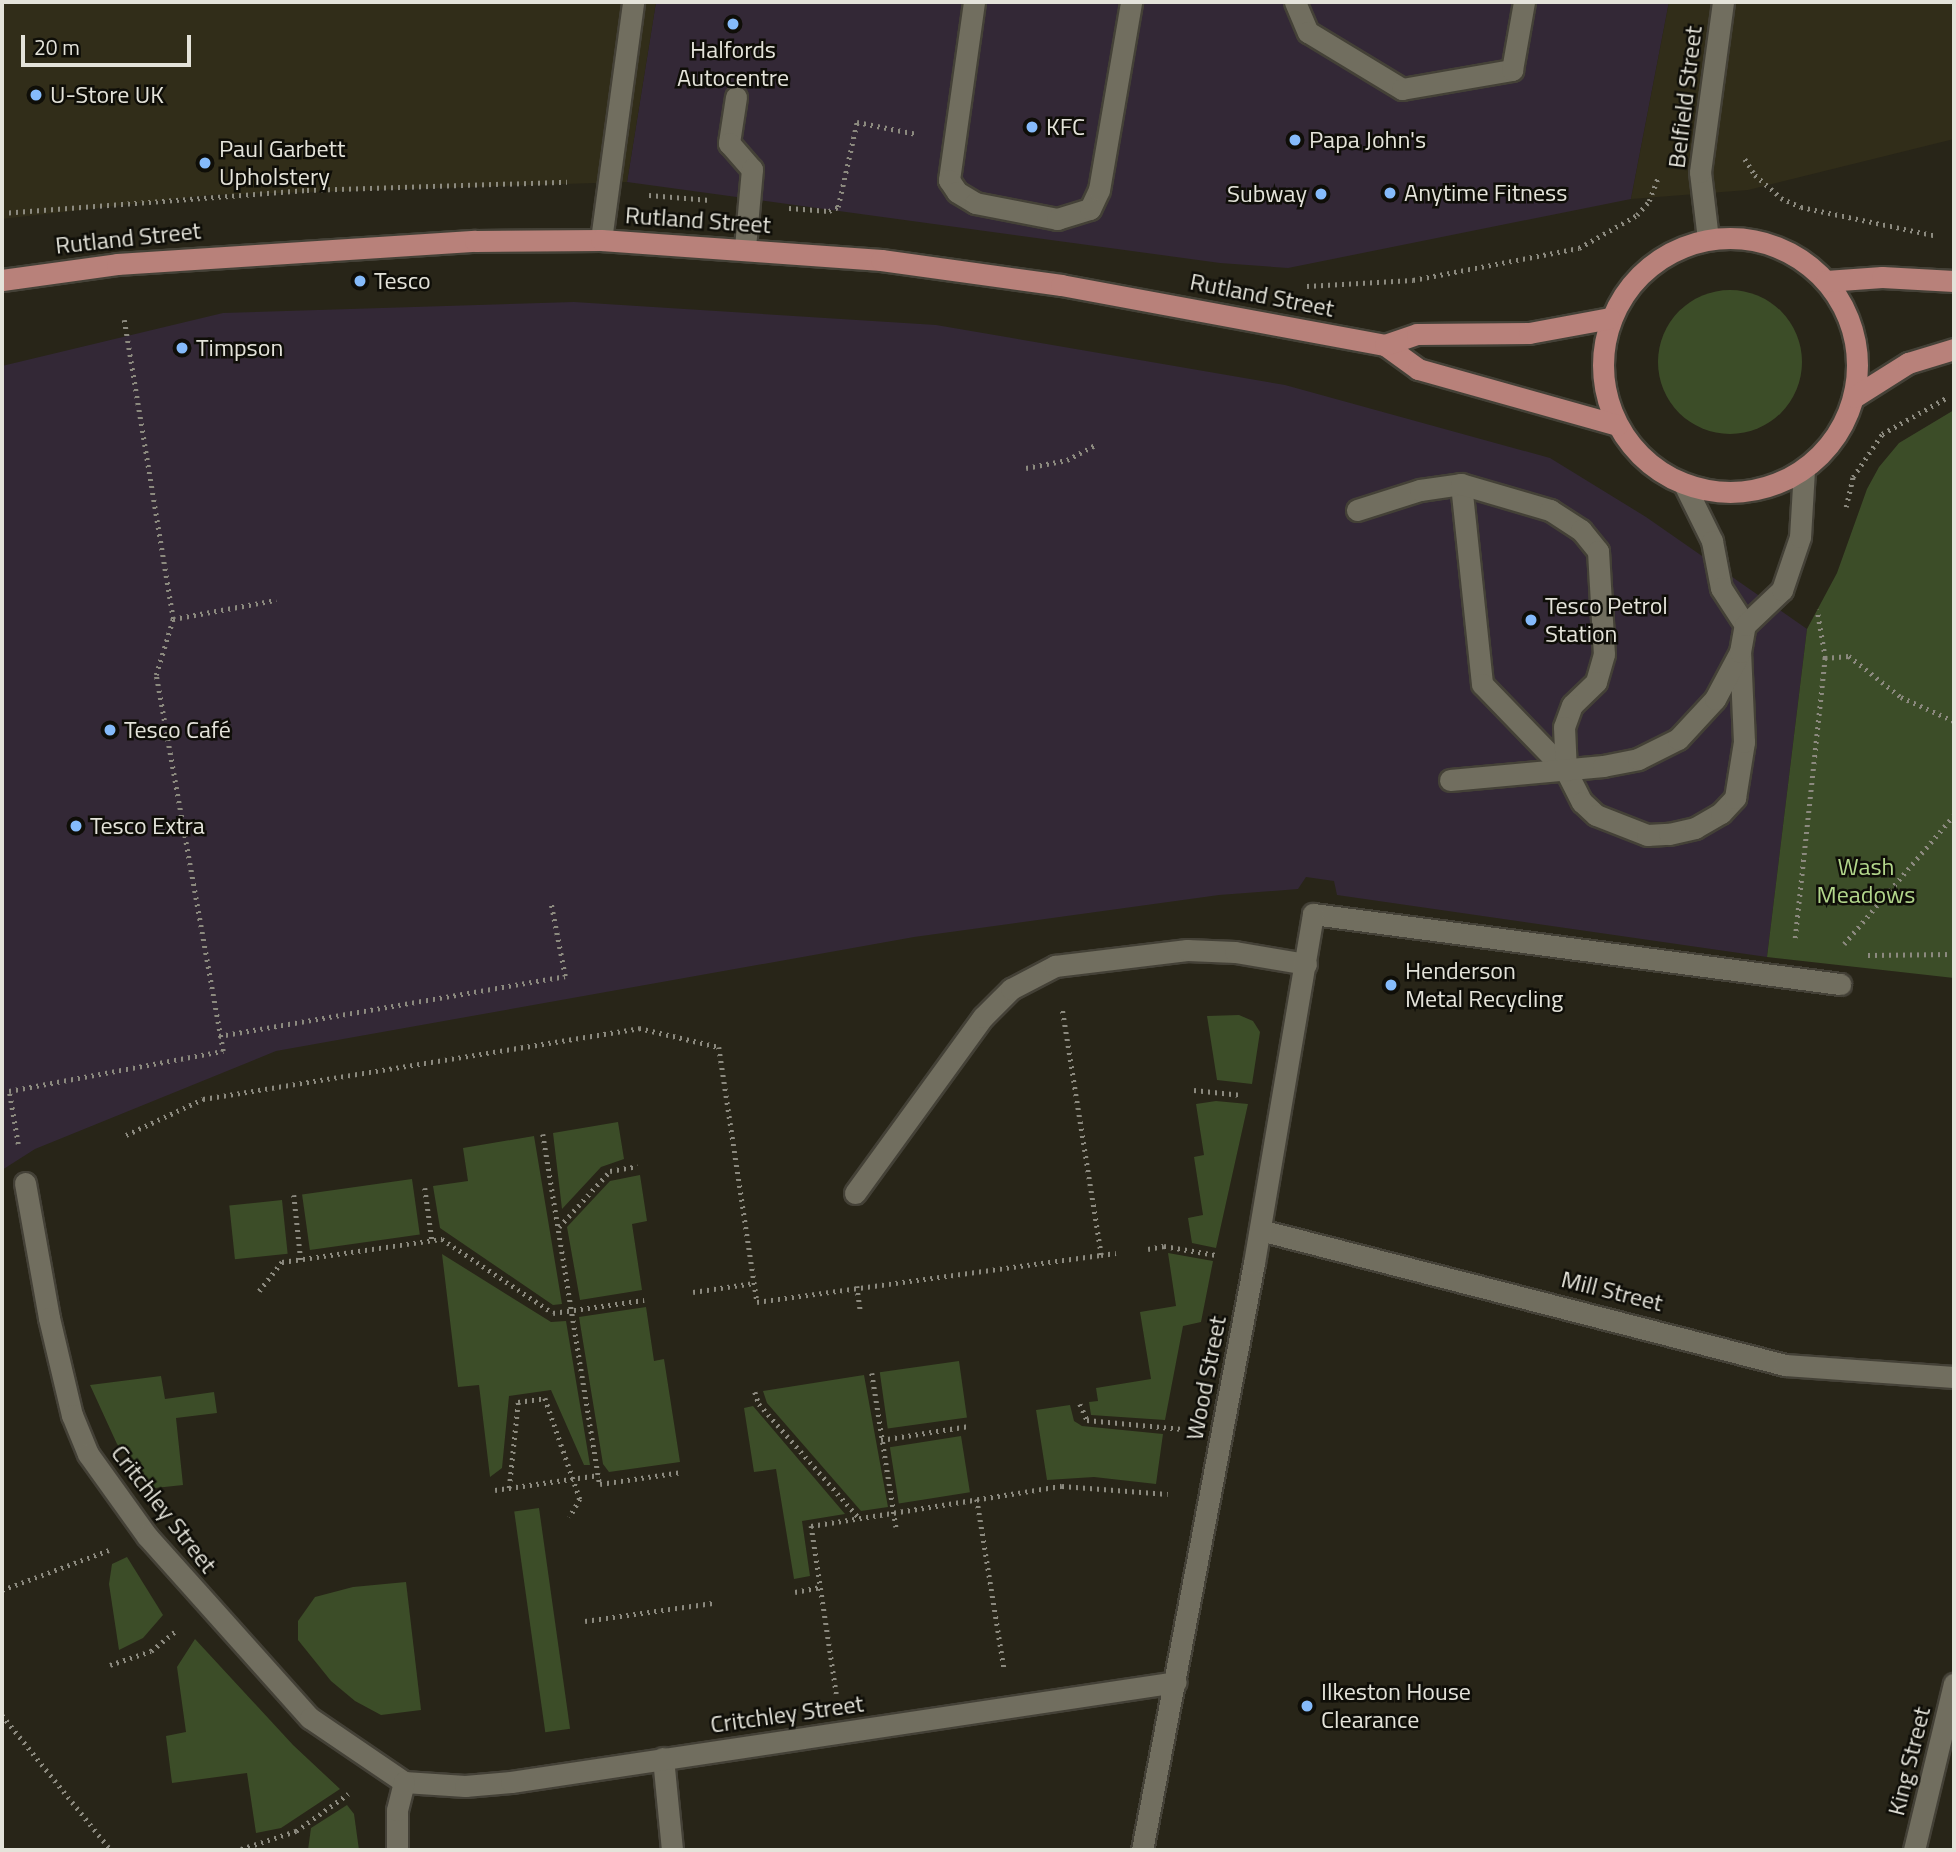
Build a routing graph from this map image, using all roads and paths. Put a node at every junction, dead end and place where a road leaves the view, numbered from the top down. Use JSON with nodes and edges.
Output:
{"nodes":[{"id":1,"x":633,"y":2,"type":"edge"},
{"id":2,"x":974,"y":2,"type":"edge"},
{"id":3,"x":1131,"y":2,"type":"edge"},
{"id":4,"x":1295,"y":2,"type":"edge"},
{"id":5,"x":1524,"y":2,"type":"edge"},
{"id":6,"x":1723,"y":2,"type":"edge"},
{"id":7,"x":736,"y":97,"type":"dead end"},
{"id":8,"x":1708,"y":239,"type":"junction"},
{"id":9,"x":601,"y":240,"type":"junction"},
{"id":10,"x":745,"y":248,"type":"junction"},
{"id":11,"x":2,"y":280,"type":"edge"},
{"id":12,"x":1826,"y":281,"type":"junction"},
{"id":13,"x":1954,"y":281,"type":"edge"},
{"id":14,"x":1610,"y":318,"type":"junction"},
{"id":15,"x":124,"y":320,"type":"dead end"},
{"id":16,"x":1385,"y":345,"type":"junction"},
{"id":17,"x":1954,"y":349,"type":"edge"},
{"id":18,"x":1854,"y":397,"type":"junction"},
{"id":19,"x":1618,"y":425,"type":"junction"},
{"id":20,"x":1097,"y":444,"type":"dead end"},
{"id":21,"x":1026,"y":468,"type":"dead end"},
{"id":22,"x":1804,"y":469,"type":"junction"},
{"id":23,"x":1461,"y":484,"type":"junction"},
{"id":24,"x":1684,"y":484,"type":"junction"},
{"id":25,"x":1357,"y":510,"type":"dead end"},
{"id":26,"x":1815,"y":598,"type":"dead end"},
{"id":27,"x":276,"y":600,"type":"dead end"},
{"id":28,"x":173,"y":619,"type":"junction"},
{"id":29,"x":1745,"y":625,"type":"junction"},
{"id":30,"x":1740,"y":652,"type":"junction"},
{"id":31,"x":1825,"y":658,"type":"junction"},
{"id":32,"x":1954,"y":721,"type":"edge"},
{"id":33,"x":1566,"y":771,"type":"junction"},
{"id":34,"x":1450,"y":780,"type":"dead end"},
{"id":35,"x":1954,"y":815,"type":"edge"},
{"id":36,"x":551,"y":904,"type":"dead end"},
{"id":37,"x":1954,"y":954,"type":"edge"},
{"id":38,"x":1834,"y":955,"type":"dead end"},
{"id":39,"x":1861,"y":955,"type":"dead end"},
{"id":40,"x":1306,"y":964,"type":"junction"},
{"id":41,"x":1055,"y":966,"type":"junction"},
{"id":42,"x":1790,"y":977,"type":"junction"},
{"id":43,"x":1840,"y":984,"type":"dead end"},
{"id":44,"x":219,"y":1036,"type":"junction"},
{"id":45,"x":543,"y":1134,"type":"dead end"},
{"id":46,"x":126,"y":1135,"type":"dead end"},
{"id":47,"x":638,"y":1166,"type":"dead end"},
{"id":48,"x":25,"y":1183,"type":"joint"},
{"id":49,"x":425,"y":1188,"type":"dead end"},
{"id":50,"x":855,"y":1193,"type":"dead end"},
{"id":51,"x":294,"y":1195,"type":"dead end"},
{"id":52,"x":558,"y":1227,"type":"junction"},
{"id":53,"x":1260,"y":1230,"type":"junction"},
{"id":54,"x":432,"y":1240,"type":"junction"},
{"id":55,"x":1148,"y":1249,"type":"dead end"},
{"id":56,"x":1116,"y":1253,"type":"dead end"},
{"id":57,"x":1101,"y":1255,"type":"junction"},
{"id":58,"x":301,"y":1259,"type":"junction"},
{"id":59,"x":1254,"y":1263,"type":"junction"},
{"id":60,"x":754,"y":1283,"type":"junction"},
{"id":61,"x":857,"y":1286,"type":"junction"},
{"id":62,"x":259,"y":1291,"type":"dead end"},
{"id":63,"x":693,"y":1292,"type":"dead end"},
{"id":64,"x":644,"y":1300,"type":"dead end"},
{"id":65,"x":571,"y":1311,"type":"junction"},
{"id":66,"x":861,"y":1313,"type":"dead end"},
{"id":67,"x":872,"y":1374,"type":"dead end"},
{"id":68,"x":1954,"y":1377,"type":"edge"},
{"id":69,"x":755,"y":1392,"type":"dead end"},
{"id":70,"x":1080,"y":1404,"type":"dead end"},
{"id":71,"x":969,"y":1426,"type":"dead end"},
{"id":72,"x":1223,"y":1433,"type":"junction"},
{"id":73,"x":881,"y":1440,"type":"junction"},
{"id":74,"x":682,"y":1472,"type":"dead end"},
{"id":75,"x":599,"y":1475,"type":"junction"},
{"id":76,"x":575,"y":1478,"type":"junction"},
{"id":77,"x":509,"y":1488,"type":"junction"},
{"id":78,"x":495,"y":1490,"type":"dead end"},
{"id":79,"x":977,"y":1499,"type":"junction"},
{"id":80,"x":1210,"y":1499,"type":"junction"},
{"id":81,"x":893,"y":1512,"type":"junction"},
{"id":82,"x":570,"y":1517,"type":"dead end"},
{"id":83,"x":859,"y":1518,"type":"junction"},
{"id":84,"x":896,"y":1527,"type":"dead end"},
{"id":85,"x":147,"y":1536,"type":"junction"},
{"id":86,"x":821,"y":1587,"type":"junction"},
{"id":87,"x":2,"y":1590,"type":"edge"},
{"id":88,"x":795,"y":1591,"type":"dead end"},
{"id":89,"x":713,"y":1603,"type":"dead end"},
{"id":90,"x":207,"y":1606,"type":"junction"},
{"id":91,"x":585,"y":1621,"type":"dead end"},
{"id":92,"x":110,"y":1665,"type":"dead end"},
{"id":93,"x":1176,"y":1682,"type":"junction"},
{"id":94,"x":1954,"y":1684,"type":"edge"},
{"id":95,"x":1010,"y":1707,"type":"junction"},
{"id":96,"x":2,"y":1715,"type":"edge"},
{"id":97,"x":842,"y":1732,"type":"junction"},
{"id":98,"x":663,"y":1758,"type":"junction"},
{"id":99,"x":375,"y":1766,"type":"junction"},
{"id":100,"x":404,"y":1782,"type":"junction"},
{"id":101,"x":241,"y":1849,"type":"edge"},
{"id":102,"x":111,"y":1850,"type":"edge"},
{"id":103,"x":397,"y":1850,"type":"edge"},
{"id":104,"x":672,"y":1850,"type":"edge"},
{"id":105,"x":1142,"y":1850,"type":"edge"},
{"id":106,"x":1914,"y":1850,"type":"edge"}],
"edges":[{"from":1,"to":9,"type":"street"},
{"from":2,"to":3,"type":"street"},
{"from":4,"to":5,"type":"street"},
{"from":6,"to":8,"type":"street","name":"Belfield Street"},
{"from":7,"to":10,"type":"street"},
{"from":8,"to":12,"type":"main road"},
{"from":8,"to":14,"type":"main road"},
{"from":9,"to":10,"type":"main road","name":"Rutland Street"},
{"from":9,"to":11,"type":"main road","name":"Rutland Street"},
{"from":10,"to":16,"type":"main road","name":"Rutland Street"},
{"from":12,"to":13,"type":"main road"},
{"from":12,"to":18,"type":"main road"},
{"from":14,"to":16,"type":"main road","name":"Rutland Street"},
{"from":14,"to":19,"type":"main road"},
{"from":15,"to":28,"type":"path"},
{"from":16,"to":19,"type":"main road","name":"Rutland Street"},
{"from":17,"to":18,"type":"main road"},
{"from":18,"to":22,"type":"main road"},
{"from":19,"to":24,"type":"main road"},
{"from":20,"to":21,"type":"path"},
{"from":22,"to":24,"type":"main road"},
{"from":22,"to":29,"type":"street"},
{"from":23,"to":25,"type":"street"},
{"from":23,"to":33,"type":"street"},
{"from":23,"to":33,"type":"street"},
{"from":24,"to":29,"type":"street"},
{"from":26,"to":31,"type":"path"},
{"from":27,"to":28,"type":"path"},
{"from":28,"to":44,"type":"path"},
{"from":29,"to":30,"type":"street"},
{"from":30,"to":33,"type":"street"},
{"from":30,"to":33,"type":"street"},
{"from":31,"to":32,"type":"path"},
{"from":31,"to":42,"type":"path"},
{"from":33,"to":34,"type":"street"},
{"from":35,"to":38,"type":"path"},
{"from":36,"to":44,"type":"path"},
{"from":37,"to":39,"type":"path"},
{"from":40,"to":41,"type":"street"},
{"from":40,"to":42,"type":"street","name":"Wood Street"},
{"from":40,"to":53,"type":"street","name":"Wood Street"},
{"from":41,"to":50,"type":"street"},
{"from":41,"to":57,"type":"path"},
{"from":42,"to":43,"type":"street"},
{"from":44,"to":48,"type":"path"},
{"from":45,"to":52,"type":"path"},
{"from":46,"to":60,"type":"path"},
{"from":47,"to":52,"type":"path"},
{"from":48,"to":85,"type":"street","name":"Critchley Street"},
{"from":49,"to":54,"type":"path"},
{"from":51,"to":58,"type":"path"},
{"from":52,"to":65,"type":"path"},
{"from":53,"to":59,"type":"street","name":"Wood Street"},
{"from":53,"to":68,"type":"street","name":"Mill Street"},
{"from":54,"to":58,"type":"path"},
{"from":54,"to":65,"type":"path"},
{"from":55,"to":59,"type":"path"},
{"from":56,"to":57,"type":"path"},
{"from":57,"to":61,"type":"path"},
{"from":58,"to":62,"type":"path"},
{"from":59,"to":72,"type":"street","name":"Wood Street"},
{"from":60,"to":61,"type":"path"},
{"from":60,"to":63,"type":"path"},
{"from":61,"to":66,"type":"path"},
{"from":64,"to":65,"type":"path"},
{"from":65,"to":75,"type":"path"},
{"from":67,"to":73,"type":"path"},
{"from":69,"to":83,"type":"path"},
{"from":70,"to":72,"type":"path"},
{"from":71,"to":73,"type":"path"},
{"from":72,"to":80,"type":"street","name":"Wood Street"},
{"from":73,"to":81,"type":"path"},
{"from":74,"to":75,"type":"path"},
{"from":75,"to":76,"type":"path"},
{"from":76,"to":77,"type":"path"},
{"from":76,"to":77,"type":"path"},
{"from":76,"to":82,"type":"path"},
{"from":77,"to":78,"type":"path"},
{"from":79,"to":80,"type":"path"},
{"from":79,"to":81,"type":"path"},
{"from":79,"to":95,"type":"path"},
{"from":80,"to":93,"type":"street","name":"Wood Street"},
{"from":81,"to":83,"type":"path"},
{"from":81,"to":84,"type":"path"},
{"from":83,"to":86,"type":"path"},
{"from":85,"to":87,"type":"path"},
{"from":85,"to":90,"type":"street","name":"Critchley Street"},
{"from":86,"to":88,"type":"path"},
{"from":86,"to":97,"type":"path"},
{"from":89,"to":91,"type":"path"},
{"from":90,"to":92,"type":"path"},
{"from":90,"to":99,"type":"street","name":"Critchley Street"},
{"from":93,"to":95,"type":"street","name":"Critchley Street"},
{"from":93,"to":105,"type":"street","name":"Wood Street"},
{"from":94,"to":106,"type":"street","name":"King Street"},
{"from":95,"to":97,"type":"street","name":"Critchley Street"},
{"from":96,"to":102,"type":"path"},
{"from":97,"to":98,"type":"street","name":"Critchley Street"},
{"from":98,"to":100,"type":"street","name":"Critchley Street"},
{"from":98,"to":104,"type":"street"},
{"from":99,"to":100,"type":"street","name":"Critchley Street"},
{"from":99,"to":101,"type":"path"},
{"from":100,"to":103,"type":"street"}]}
